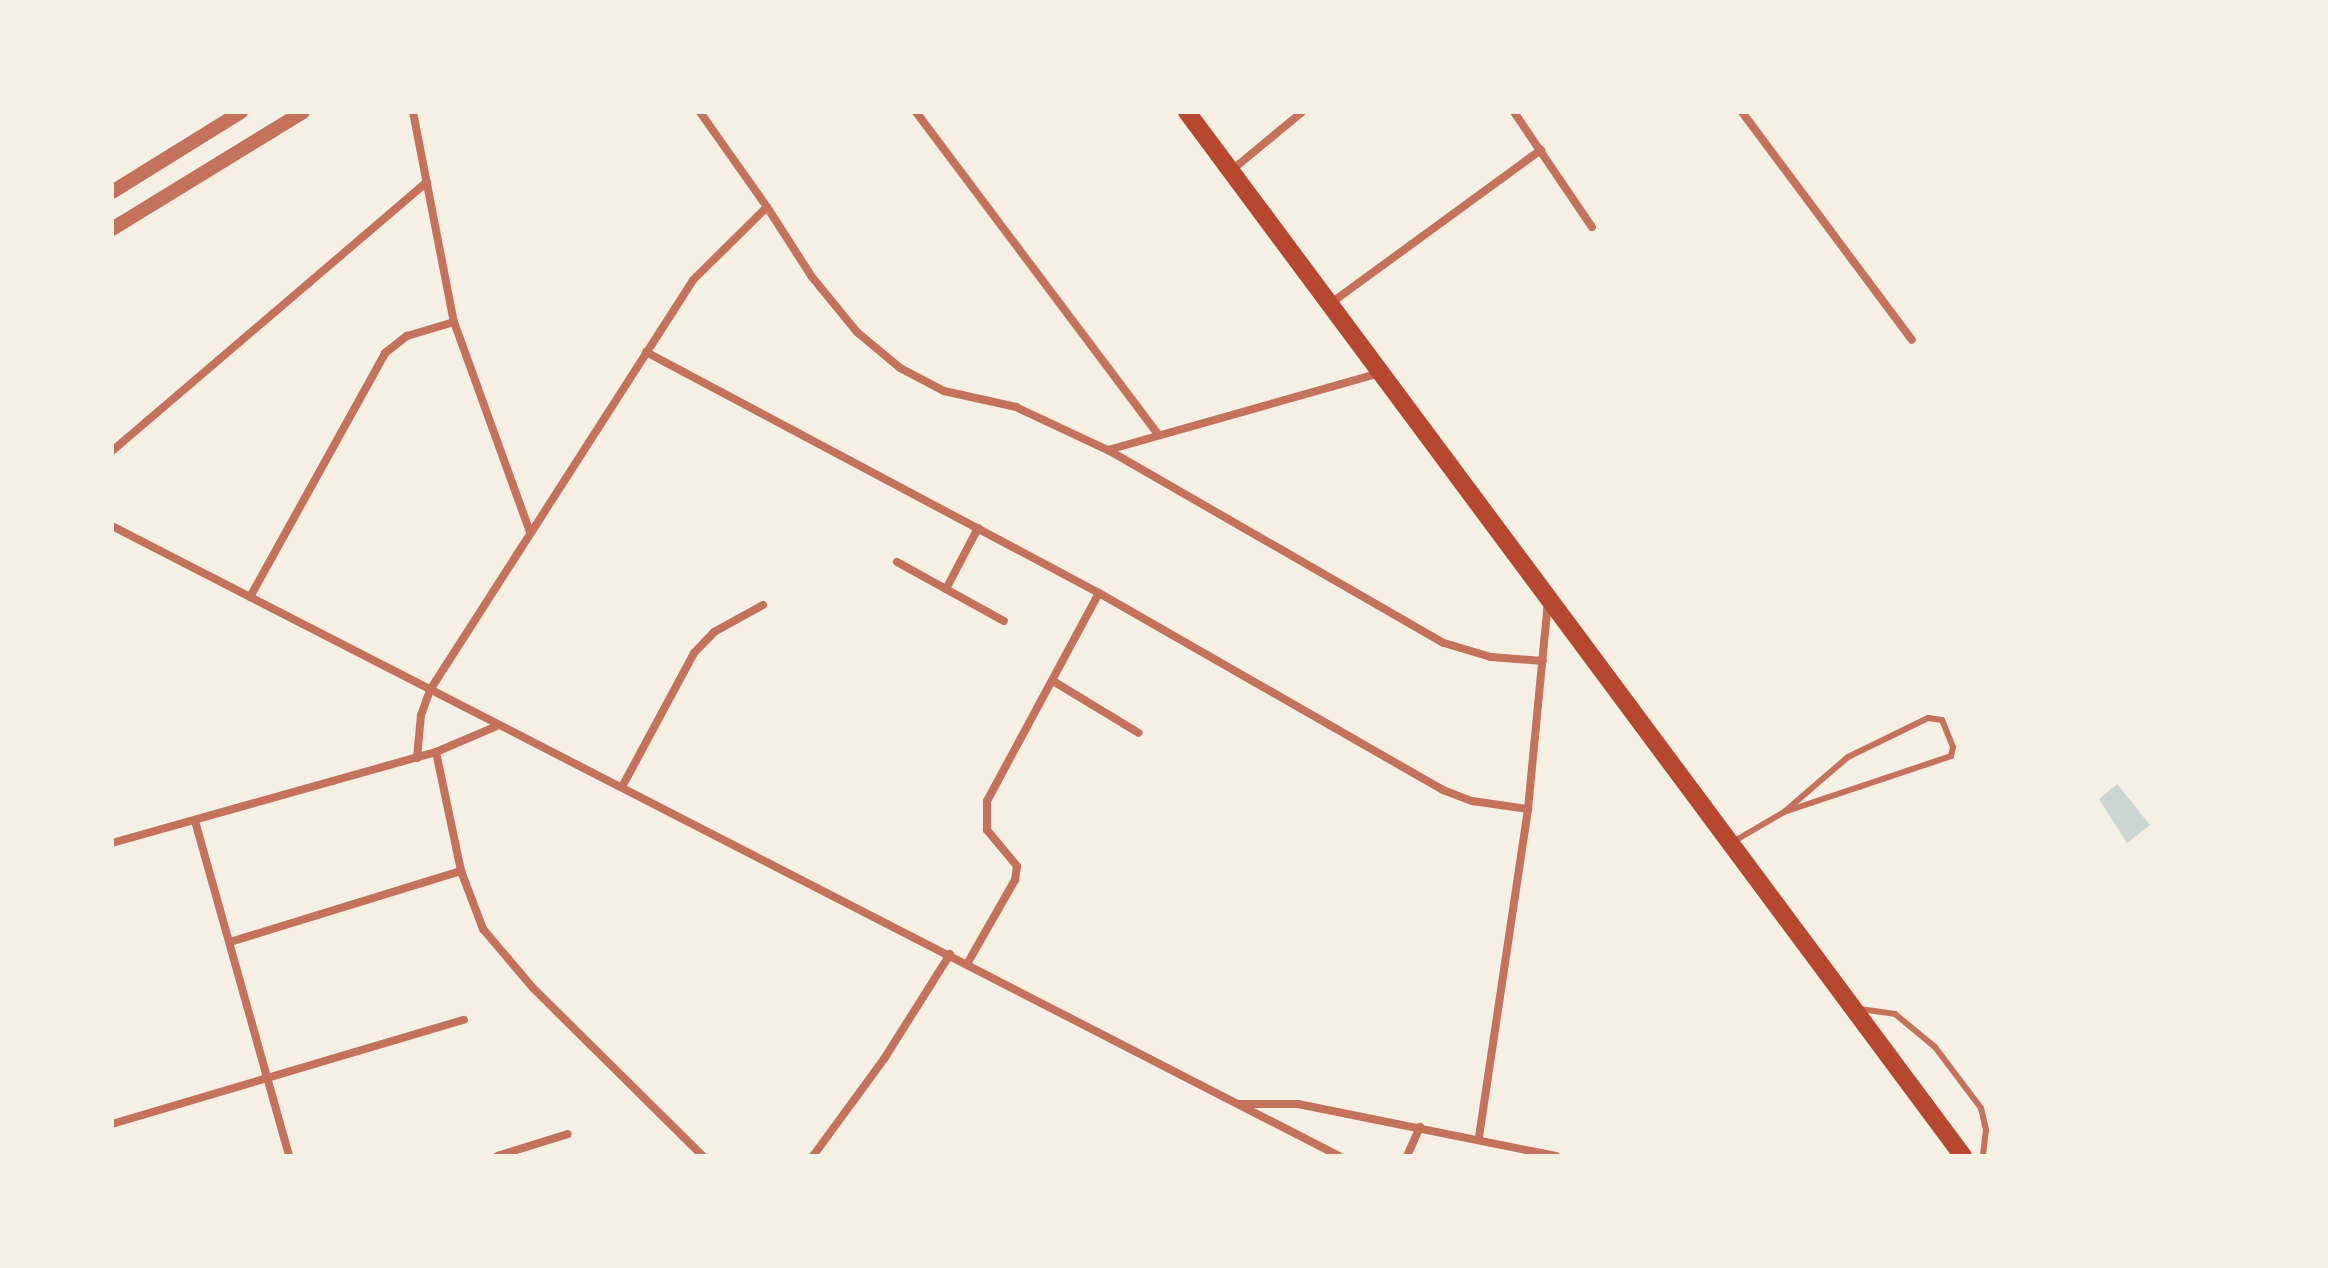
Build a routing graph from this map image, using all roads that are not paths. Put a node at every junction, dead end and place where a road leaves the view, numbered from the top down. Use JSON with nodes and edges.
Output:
{"nodes":[{"id":1,"x":241,"y":112,"type":"edge"},
{"id":2,"x":303,"y":112,"type":"edge"},
{"id":3,"x":413,"y":112,"type":"edge"},
{"id":4,"x":700,"y":112,"type":"edge"},
{"id":5,"x":916,"y":112,"type":"edge"},
{"id":6,"x":1187,"y":112,"type":"edge"},
{"id":7,"x":1302,"y":112,"type":"edge"},
{"id":8,"x":1514,"y":112,"type":"edge"},
{"id":9,"x":1742,"y":112,"type":"edge"},
{"id":10,"x":1541,"y":150,"type":"junction"},
{"id":11,"x":1231,"y":171,"type":"junction"},
{"id":12,"x":427,"y":182,"type":"junction"},
{"id":13,"x":112,"y":192,"type":"edge"},
{"id":14,"x":767,"y":207,"type":"junction"},
{"id":15,"x":1592,"y":227,"type":"dead end"},
{"id":16,"x":112,"y":229,"type":"edge"},
{"id":17,"x":1331,"y":303,"type":"junction"},
{"id":18,"x":454,"y":322,"type":"junction"},
{"id":19,"x":1912,"y":340,"type":"dead end"},
{"id":20,"x":646,"y":352,"type":"junction"},
{"id":21,"x":1383,"y":372,"type":"junction"},
{"id":22,"x":1158,"y":434,"type":"junction"},
{"id":23,"x":1108,"y":450,"type":"junction"},
{"id":24,"x":112,"y":451,"type":"edge"},
{"id":25,"x":112,"y":526,"type":"edge"},
{"id":26,"x":978,"y":528,"type":"junction"},
{"id":27,"x":530,"y":532,"type":"junction"},
{"id":28,"x":897,"y":562,"type":"dead end"},
{"id":29,"x":946,"y":589,"type":"junction"},
{"id":30,"x":1099,"y":593,"type":"junction"},
{"id":31,"x":1549,"y":593,"type":"junction"},
{"id":32,"x":250,"y":597,"type":"junction"},
{"id":33,"x":763,"y":605,"type":"dead end"},
{"id":34,"x":1004,"y":621,"type":"dead end"},
{"id":35,"x":1543,"y":661,"type":"junction"},
{"id":36,"x":1053,"y":681,"type":"junction"},
{"id":37,"x":430,"y":690,"type":"junction"},
{"id":38,"x":497,"y":726,"type":"junction"},
{"id":39,"x":1139,"y":733,"type":"dead end"},
{"id":40,"x":436,"y":752,"type":"junction"},
{"id":41,"x":417,"y":758,"type":"junction"},
{"id":42,"x":623,"y":785,"type":"junction"},
{"id":43,"x":1528,"y":809,"type":"junction"},
{"id":44,"x":1784,"y":812,"type":"junction"},
{"id":45,"x":195,"y":821,"type":"junction"},
{"id":46,"x":112,"y":843,"type":"edge"},
{"id":47,"x":1728,"y":845,"type":"junction"},
{"id":48,"x":461,"y":871,"type":"junction"},
{"id":49,"x":230,"y":942,"type":"junction"},
{"id":50,"x":950,"y":954,"type":"junction"},
{"id":51,"x":967,"y":964,"type":"junction"},
{"id":52,"x":1852,"y":1010,"type":"junction"},
{"id":53,"x":464,"y":1020,"type":"dead end"},
{"id":54,"x":269,"y":1079,"type":"junction"},
{"id":55,"x":1239,"y":1104,"type":"junction"},
{"id":56,"x":112,"y":1124,"type":"edge"},
{"id":57,"x":1420,"y":1127,"type":"junction"},
{"id":58,"x":568,"y":1134,"type":"dead end"},
{"id":59,"x":1479,"y":1137,"type":"junction"},
{"id":60,"x":289,"y":1156,"type":"edge"},
{"id":61,"x":497,"y":1156,"type":"edge"},
{"id":62,"x":703,"y":1156,"type":"edge"},
{"id":63,"x":813,"y":1156,"type":"edge"},
{"id":64,"x":1339,"y":1156,"type":"edge"},
{"id":65,"x":1407,"y":1156,"type":"edge"},
{"id":66,"x":1556,"y":1156,"type":"edge"},
{"id":67,"x":1963,"y":1156,"type":"edge"},
{"id":68,"x":1983,"y":1156,"type":"edge"}],
"edges":[{"from":1,"to":13,"type":"street"},
{"from":2,"to":16,"type":"street"},
{"from":3,"to":12,"type":"street"},
{"from":4,"to":14,"type":"street"},
{"from":5,"to":22,"type":"street"},
{"from":6,"to":11,"type":"main road"},
{"from":7,"to":11,"type":"street"},
{"from":8,"to":10,"type":"street"},
{"from":9,"to":19,"type":"street"},
{"from":10,"to":15,"type":"street"},
{"from":10,"to":17,"type":"street"},
{"from":11,"to":17,"type":"main road"},
{"from":12,"to":18,"type":"street"},
{"from":12,"to":24,"type":"street"},
{"from":14,"to":20,"type":"street"},
{"from":14,"to":23,"type":"street"},
{"from":17,"to":21,"type":"main road"},
{"from":18,"to":27,"type":"street"},
{"from":18,"to":32,"type":"street"},
{"from":20,"to":26,"type":"street"},
{"from":20,"to":27,"type":"street"},
{"from":21,"to":22,"type":"street"},
{"from":21,"to":31,"type":"main road"},
{"from":22,"to":23,"type":"street"},
{"from":23,"to":35,"type":"street"},
{"from":25,"to":32,"type":"street"},
{"from":26,"to":29,"type":"street"},
{"from":26,"to":30,"type":"street"},
{"from":27,"to":37,"type":"street"},
{"from":28,"to":29,"type":"street"},
{"from":29,"to":34,"type":"street"},
{"from":30,"to":36,"type":"street"},
{"from":30,"to":43,"type":"street"},
{"from":31,"to":35,"type":"street"},
{"from":31,"to":47,"type":"main road"},
{"from":32,"to":37,"type":"street"},
{"from":33,"to":42,"type":"street"},
{"from":35,"to":43,"type":"street"},
{"from":36,"to":39,"type":"street"},
{"from":36,"to":51,"type":"street"},
{"from":37,"to":38,"type":"street"},
{"from":37,"to":41,"type":"street"},
{"from":38,"to":40,"type":"street"},
{"from":38,"to":42,"type":"street"},
{"from":40,"to":41,"type":"street"},
{"from":40,"to":48,"type":"street"},
{"from":41,"to":45,"type":"street"},
{"from":42,"to":50,"type":"street"},
{"from":43,"to":59,"type":"street"},
{"from":44,"to":44,"type":"lane"},
{"from":44,"to":47,"type":"lane"},
{"from":45,"to":46,"type":"street"},
{"from":45,"to":49,"type":"street"},
{"from":47,"to":52,"type":"main road"},
{"from":48,"to":49,"type":"street"},
{"from":48,"to":62,"type":"street"},
{"from":49,"to":54,"type":"street"},
{"from":50,"to":51,"type":"street"},
{"from":50,"to":63,"type":"street"},
{"from":51,"to":55,"type":"street"},
{"from":52,"to":67,"type":"main road"},
{"from":52,"to":68,"type":"lane"},
{"from":53,"to":54,"type":"street"},
{"from":54,"to":56,"type":"street"},
{"from":54,"to":60,"type":"street"},
{"from":55,"to":57,"type":"street"},
{"from":55,"to":64,"type":"street"},
{"from":57,"to":59,"type":"street"},
{"from":57,"to":65,"type":"street"},
{"from":58,"to":61,"type":"street"},
{"from":59,"to":66,"type":"street"}]}
